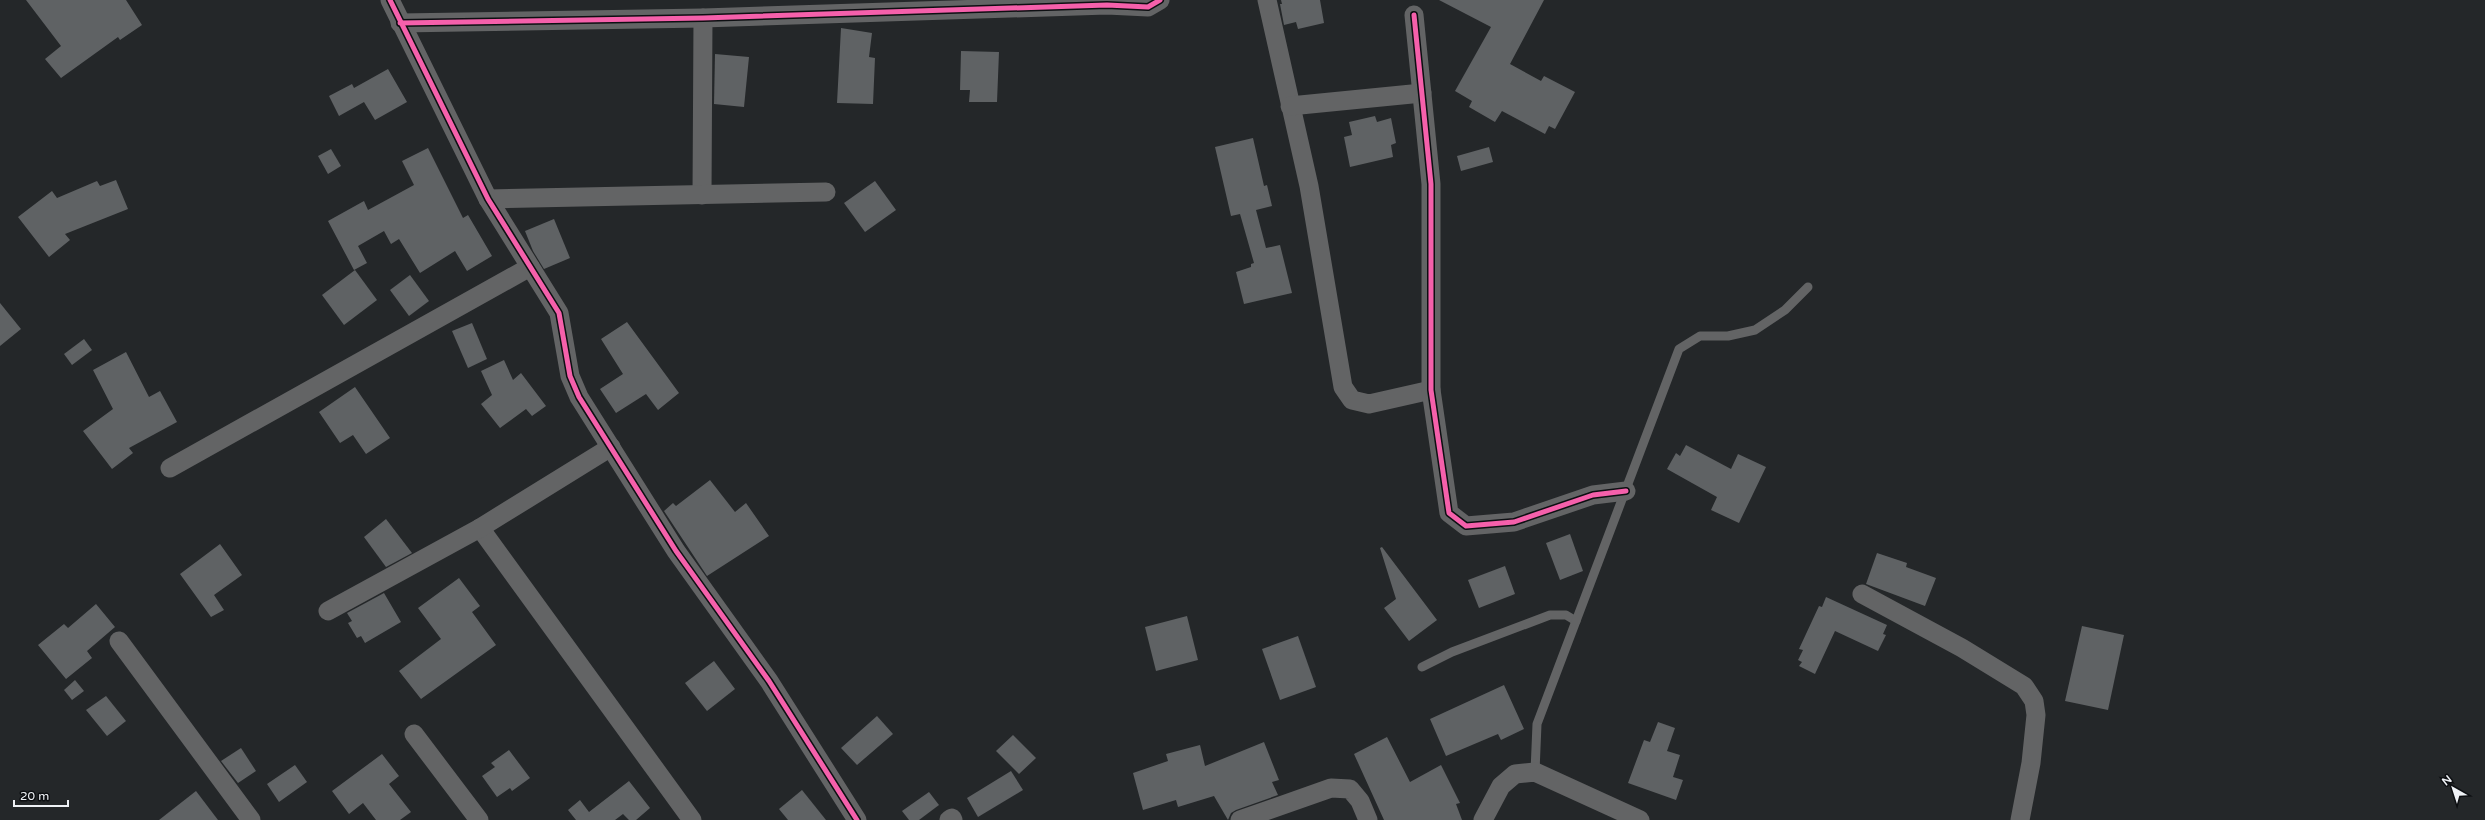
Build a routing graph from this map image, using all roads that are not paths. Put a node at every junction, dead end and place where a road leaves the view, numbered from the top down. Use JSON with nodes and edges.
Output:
{"nodes":[{"id":1,"x":390,"y":0,"type":"edge"},
{"id":2,"x":1160,"y":0,"type":"edge"},
{"id":3,"x":1267,"y":0,"type":"edge"},
{"id":4,"x":1414,"y":16,"type":"dead end"},
{"id":5,"x":703,"y":18,"type":"junction"},
{"id":6,"x":400,"y":23,"type":"junction"},
{"id":7,"x":1422,"y":93,"type":"junction"},
{"id":8,"x":1290,"y":106,"type":"junction"},
{"id":9,"x":826,"y":192,"type":"dead end"},
{"id":10,"x":702,"y":195,"type":"junction"},
{"id":11,"x":488,"y":199,"type":"junction"},
{"id":12,"x":530,"y":267,"type":"junction"},
{"id":13,"x":1808,"y":287,"type":"dead end"},
{"id":14,"x":1431,"y":390,"type":"junction"},
{"id":15,"x":611,"y":447,"type":"junction"},
{"id":16,"x":170,"y":468,"type":"dead end"},
{"id":17,"x":1626,"y":491,"type":"junction"},
{"id":18,"x":480,"y":528,"type":"junction"},
{"id":19,"x":1862,"y":594,"type":"dead end"},
{"id":20,"x":328,"y":611,"type":"dead end"},
{"id":21,"x":1576,"y":621,"type":"junction"},
{"id":22,"x":119,"y":641,"type":"dead end"},
{"id":23,"x":1422,"y":667,"type":"dead end"},
{"id":24,"x":414,"y":734,"type":"dead end"},
{"id":25,"x":1535,"y":772,"type":"junction"},
{"id":26,"x":251,"y":820,"type":"edge"},
{"id":27,"x":479,"y":820,"type":"edge"},
{"id":28,"x":692,"y":820,"type":"edge"},
{"id":29,"x":857,"y":820,"type":"edge"},
{"id":30,"x":949,"y":820,"type":"edge"},
{"id":31,"x":953,"y":820,"type":"edge"},
{"id":32,"x":1240,"y":820,"type":"edge"},
{"id":33,"x":1368,"y":820,"type":"edge"},
{"id":34,"x":1483,"y":820,"type":"edge"},
{"id":35,"x":1640,"y":820,"type":"edge"},
{"id":36,"x":2020,"y":820,"type":"edge"}],
"edges":[{"from":1,"to":6,"type":"street"},
{"from":2,"to":5,"type":"street"},
{"from":3,"to":8,"type":"street"},
{"from":4,"to":7,"type":"street"},
{"from":5,"to":6,"type":"street"},
{"from":5,"to":10,"type":"street"},
{"from":6,"to":11,"type":"street"},
{"from":7,"to":8,"type":"street"},
{"from":7,"to":14,"type":"street"},
{"from":8,"to":14,"type":"street"},
{"from":9,"to":10,"type":"street"},
{"from":10,"to":11,"type":"street"},
{"from":11,"to":12,"type":"street"},
{"from":12,"to":15,"type":"street"},
{"from":12,"to":16,"type":"street"},
{"from":13,"to":17,"type":"lane"},
{"from":14,"to":17,"type":"street"},
{"from":15,"to":18,"type":"street"},
{"from":15,"to":29,"type":"street"},
{"from":17,"to":21,"type":"lane"},
{"from":18,"to":20,"type":"street"},
{"from":18,"to":28,"type":"street"},
{"from":19,"to":36,"type":"street"},
{"from":21,"to":23,"type":"lane"},
{"from":21,"to":25,"type":"lane"},
{"from":22,"to":26,"type":"street"},
{"from":24,"to":27,"type":"street"},
{"from":25,"to":34,"type":"street"},
{"from":25,"to":35,"type":"street"},
{"from":30,"to":31,"type":"street"},
{"from":32,"to":33,"type":"street"}]}
